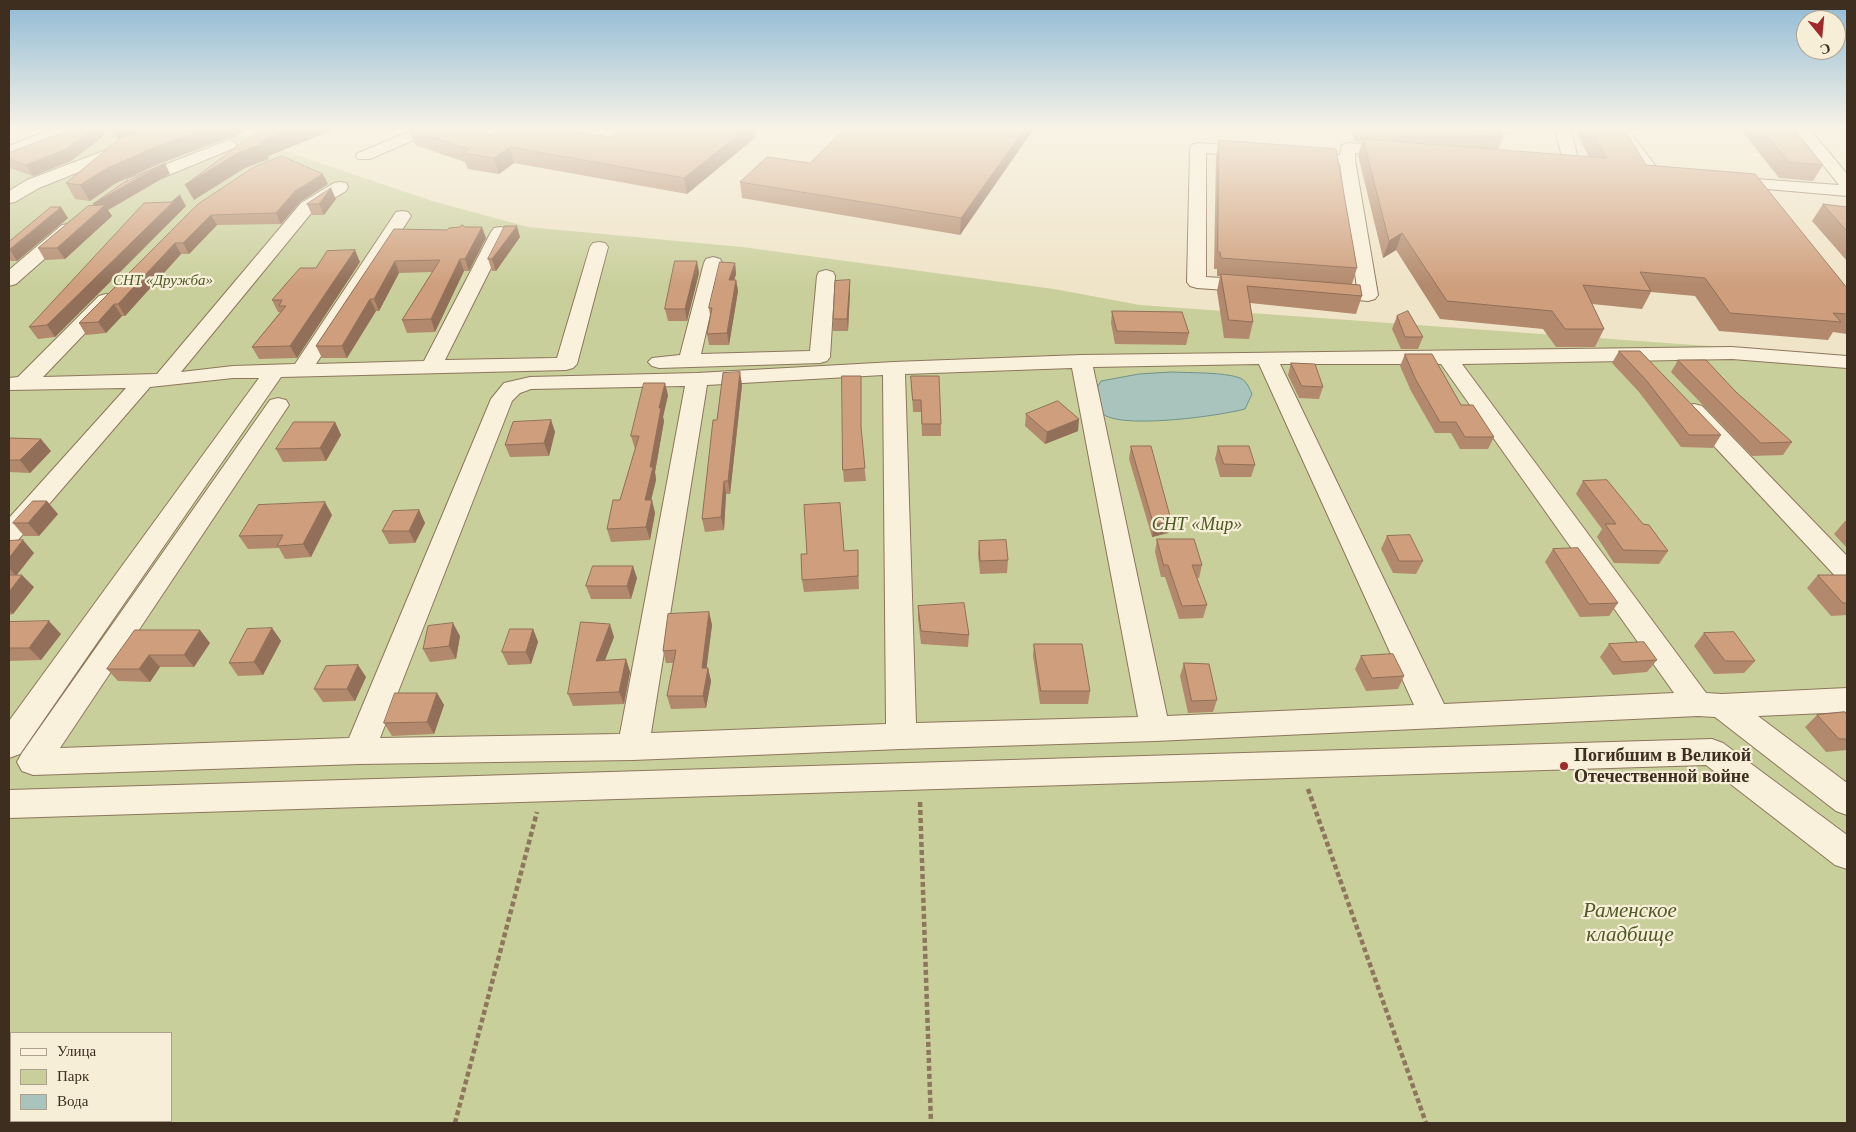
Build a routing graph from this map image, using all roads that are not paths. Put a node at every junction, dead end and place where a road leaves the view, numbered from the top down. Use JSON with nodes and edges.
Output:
{"nodes":[{"id":1,"x":44,"y":180,"type":"edge"},
{"id":2,"x":141,"y":180,"type":"edge"},
{"id":3,"x":1198,"y":180,"type":"edge"},
{"id":4,"x":1350,"y":180,"type":"edge"},
{"id":5,"x":1713,"y":180,"type":"edge"},
{"id":6,"x":1751,"y":183,"type":"junction"},
{"id":7,"x":340,"y":187,"type":"dead end"},
{"id":8,"x":118,"y":191,"type":"edge"},
{"id":9,"x":1847,"y":191,"type":"edge"},
{"id":10,"x":9,"y":198,"type":"edge"},
{"id":11,"x":1763,"y":198,"type":"edge"},
{"id":12,"x":402,"y":216,"type":"dead end"},
{"id":13,"x":79,"y":220,"type":"edge"},
{"id":14,"x":500,"y":232,"type":"edge"},
{"id":15,"x":599,"y":247,"type":"dead end"},
{"id":16,"x":713,"y":263,"type":"dead end"},
{"id":17,"x":826,"y":276,"type":"dead end"},
{"id":18,"x":9,"y":280,"type":"edge"},
{"id":19,"x":120,"y":286,"type":"edge"},
{"id":20,"x":1273,"y":288,"type":"edge"},
{"id":21,"x":1311,"y":290,"type":"edge"},
{"id":22,"x":1640,"y":354,"type":"junction"},
{"id":23,"x":1267,"y":358,"type":"junction"},
{"id":24,"x":1447,"y":358,"type":"junction"},
{"id":25,"x":1081,"y":361,"type":"junction"},
{"id":26,"x":566,"y":364,"type":"junction"},
{"id":27,"x":1844,"y":364,"type":"edge"},
{"id":28,"x":431,"y":368,"type":"junction"},
{"id":29,"x":894,"y":368,"type":"junction"},
{"id":30,"x":693,"y":370,"type":"junction"},
{"id":31,"x":301,"y":371,"type":"junction"},
{"id":32,"x":274,"y":372,"type":"junction"},
{"id":33,"x":1661,"y":376,"type":"edge"},
{"id":34,"x":153,"y":381,"type":"junction"},
{"id":35,"x":14,"y":385,"type":"edge"},
{"id":36,"x":1682,"y":398,"type":"edge"},
{"id":37,"x":278,"y":405,"type":"dead end"},
{"id":38,"x":9,"y":534,"type":"edge"},
{"id":39,"x":1847,"y":572,"type":"edge"},
{"id":40,"x":1847,"y":700,"type":"edge"},
{"id":41,"x":1710,"y":705,"type":"junction"},
{"id":42,"x":1435,"y":717,"type":"junction"},
{"id":43,"x":1155,"y":729,"type":"junction"},
{"id":44,"x":901,"y":736,"type":"junction"},
{"id":45,"x":9,"y":746,"type":"edge"},
{"id":46,"x":633,"y":748,"type":"junction"},
{"id":47,"x":359,"y":751,"type":"junction"},
{"id":48,"x":1847,"y":801,"type":"edge"},
{"id":49,"x":9,"y":804,"type":"edge"},
{"id":50,"x":1847,"y":854,"type":"edge"}],
"edges":[{"from":1,"to":10,"type":"street"},
{"from":2,"to":8,"type":"street"},
{"from":3,"to":20,"type":"street"},
{"from":4,"to":21,"type":"street"},
{"from":5,"to":6,"type":"street"},
{"from":6,"to":9,"type":"street"},
{"from":6,"to":11,"type":"street"},
{"from":7,"to":34,"type":"street"},
{"from":12,"to":31,"type":"street"},
{"from":13,"to":18,"type":"street"},
{"from":14,"to":28,"type":"street"},
{"from":15,"to":26,"type":"street"},
{"from":16,"to":30,"type":"street"},
{"from":17,"to":30,"type":"street"},
{"from":19,"to":35,"type":"street"},
{"from":22,"to":24,"type":"street"},
{"from":22,"to":27,"type":"street"},
{"from":22,"to":33,"type":"street"},
{"from":23,"to":24,"type":"street"},
{"from":23,"to":25,"type":"street"},
{"from":23,"to":42,"type":"street"},
{"from":24,"to":41,"type":"street"},
{"from":25,"to":29,"type":"street"},
{"from":25,"to":43,"type":"street"},
{"from":26,"to":28,"type":"street"},
{"from":26,"to":30,"type":"street"},
{"from":28,"to":31,"type":"street"},
{"from":29,"to":30,"type":"street"},
{"from":29,"to":44,"type":"street"},
{"from":30,"to":46,"type":"street"},
{"from":30,"to":47,"type":"street"},
{"from":31,"to":32,"type":"street"},
{"from":32,"to":34,"type":"street"},
{"from":32,"to":45,"type":"street"},
{"from":34,"to":35,"type":"street"},
{"from":34,"to":38,"type":"street"},
{"from":36,"to":39,"type":"street"},
{"from":37,"to":47,"type":"street"},
{"from":40,"to":41,"type":"street"},
{"from":41,"to":42,"type":"street"},
{"from":41,"to":48,"type":"street"},
{"from":42,"to":43,"type":"street"},
{"from":43,"to":44,"type":"street"},
{"from":44,"to":46,"type":"street"},
{"from":46,"to":47,"type":"street"},
{"from":49,"to":50,"type":"street"}]}
